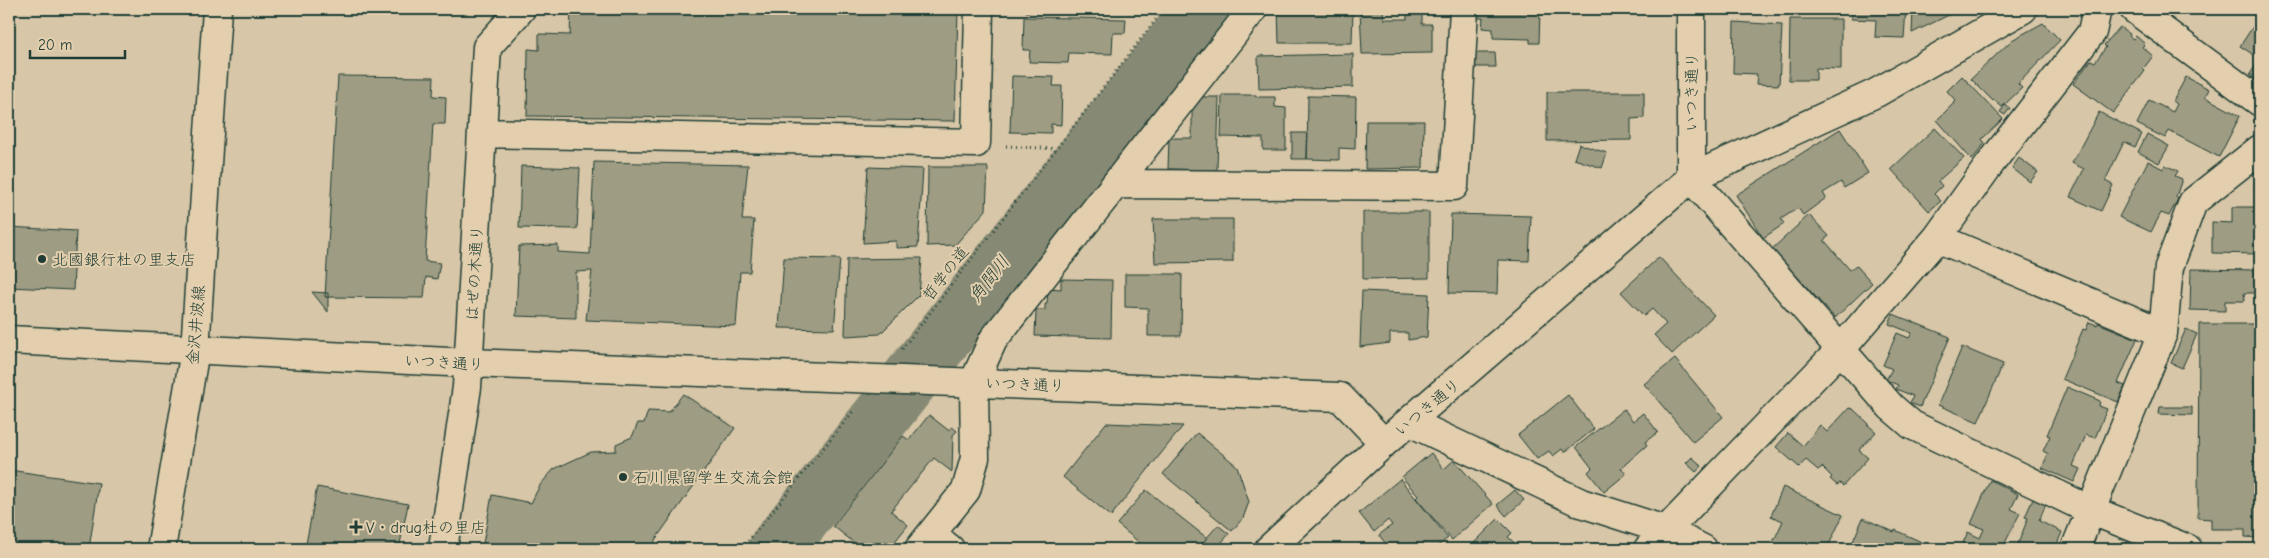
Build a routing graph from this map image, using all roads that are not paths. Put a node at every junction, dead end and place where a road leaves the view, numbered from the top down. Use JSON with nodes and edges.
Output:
{"nodes":[{"id":1,"x":217,"y":9,"type":"edge"},
{"id":2,"x":521,"y":9,"type":"edge"},
{"id":3,"x":979,"y":9,"type":"edge"},
{"id":4,"x":1253,"y":9,"type":"edge"},
{"id":5,"x":1464,"y":9,"type":"edge"},
{"id":6,"x":1691,"y":9,"type":"edge"},
{"id":7,"x":2023,"y":9,"type":"edge"},
{"id":8,"x":2097,"y":9,"type":"edge"},
{"id":9,"x":2134,"y":9,"type":"edge"},
{"id":10,"x":2260,"y":102,"type":"edge"},
{"id":11,"x":482,"y":133,"type":"junction"},
{"id":12,"x":2260,"y":149,"type":"edge"},
{"id":13,"x":1691,"y":178,"type":"junction"},
{"id":14,"x":1117,"y":184,"type":"junction"},
{"id":15,"x":1936,"y":238,"type":"junction"},
{"id":16,"x":2163,"y":333,"type":"junction"},
{"id":17,"x":9,"y":340,"type":"edge"},
{"id":18,"x":195,"y":350,"type":"junction"},
{"id":19,"x":1841,"y":350,"type":"junction"},
{"id":20,"x":469,"y":363,"type":"junction"},
{"id":21,"x":974,"y":382,"type":"junction"},
{"id":22,"x":1410,"y":422,"type":"junction"},
{"id":23,"x":1384,"y":443,"type":"junction"},
{"id":24,"x":2090,"y":510,"type":"junction"},
{"id":25,"x":1657,"y":540,"type":"edge"},
{"id":26,"x":933,"y":544,"type":"edge"},
{"id":27,"x":161,"y":549,"type":"edge"},
{"id":28,"x":443,"y":549,"type":"edge"},
{"id":29,"x":1269,"y":549,"type":"edge"},
{"id":30,"x":1703,"y":549,"type":"edge"},
{"id":31,"x":2075,"y":549,"type":"edge"},
{"id":32,"x":2188,"y":549,"type":"edge"}],
"edges":[{"from":1,"to":18,"type":"street","name":"金沢井波線"},
{"from":2,"to":11,"type":"street","name":"はぜの木通り"},
{"from":3,"to":11,"type":"street"},
{"from":4,"to":14,"type":"street"},
{"from":5,"to":14,"type":"street"},
{"from":6,"to":13,"type":"street","name":"いつき通り"},
{"from":7,"to":13,"type":"street"},
{"from":8,"to":15,"type":"street"},
{"from":9,"to":10,"type":"street"},
{"from":11,"to":20,"type":"street","name":"はぜの木通り"},
{"from":12,"to":16,"type":"street"},
{"from":13,"to":19,"type":"street"},
{"from":13,"to":22,"type":"street","name":"いつき通り"},
{"from":14,"to":21,"type":"street"},
{"from":15,"to":16,"type":"street"},
{"from":15,"to":19,"type":"street"},
{"from":16,"to":24,"type":"street"},
{"from":17,"to":18,"type":"street","name":"いつき通り"},
{"from":18,"to":20,"type":"street","name":"いつき通り"},
{"from":18,"to":27,"type":"street","name":"金沢井波線"},
{"from":19,"to":24,"type":"street"},
{"from":19,"to":25,"type":"street"},
{"from":20,"to":21,"type":"street","name":"いつき通り"},
{"from":20,"to":28,"type":"street","name":"はぜの木通り"},
{"from":21,"to":23,"type":"street","name":"いつき通り"},
{"from":21,"to":26,"type":"street"},
{"from":22,"to":23,"type":"street","name":"いつき通り"},
{"from":22,"to":25,"type":"street"},
{"from":23,"to":29,"type":"street"},
{"from":24,"to":31,"type":"street"},
{"from":24,"to":32,"type":"street"},
{"from":25,"to":30,"type":"street"}]}
